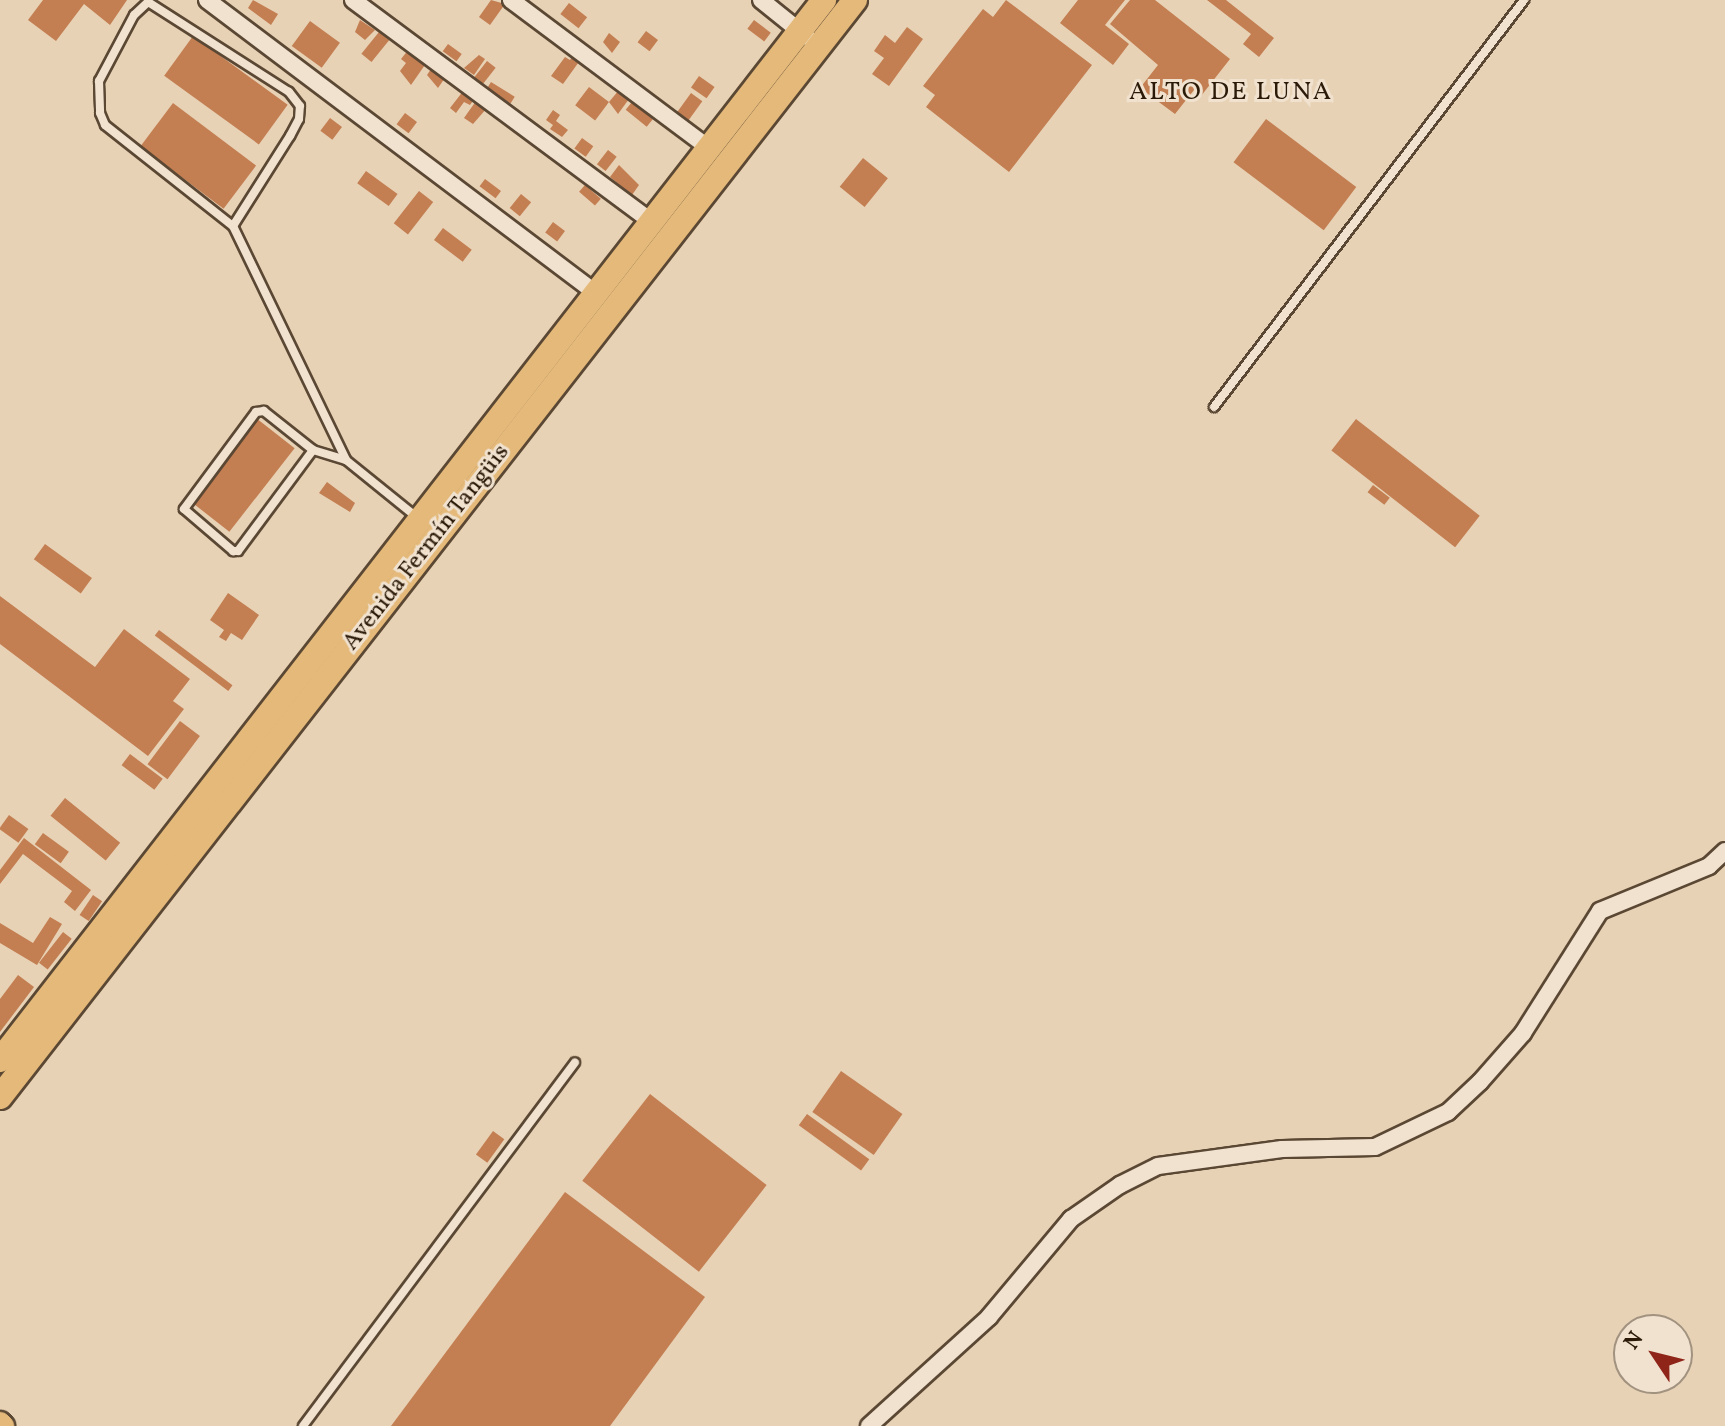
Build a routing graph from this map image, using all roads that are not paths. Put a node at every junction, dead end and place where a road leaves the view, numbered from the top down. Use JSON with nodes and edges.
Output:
{"nodes":[{"id":1,"x":353,"y":0,"type":"edge"},
{"id":2,"x":511,"y":0,"type":"edge"},
{"id":3,"x":761,"y":0,"type":"edge"},
{"id":4,"x":824,"y":0,"type":"edge"},
{"id":5,"x":855,"y":0,"type":"edge"},
{"id":6,"x":1524,"y":0,"type":"edge"},
{"id":7,"x":215,"y":2,"type":"edge"},
{"id":8,"x":799,"y":30,"type":"junction"},
{"id":9,"x":819,"y":46,"type":"junction"},
{"id":10,"x":709,"y":148,"type":"junction"},
{"id":11,"x":652,"y":222,"type":"junction"},
{"id":12,"x":233,"y":226,"type":"junction"},
{"id":13,"x":596,"y":293,"type":"junction"},
{"id":14,"x":1214,"y":407,"type":"dead end"},
{"id":15,"x":313,"y":450,"type":"junction"},
{"id":16,"x":346,"y":460,"type":"junction"},
{"id":17,"x":420,"y":520,"type":"junction"},
{"id":18,"x":1725,"y":851,"type":"edge"},
{"id":19,"x":100,"y":951,"type":"junction"},
{"id":20,"x":0,"y":1060,"type":"edge"},
{"id":21,"x":575,"y":1063,"type":"dead end"},
{"id":22,"x":0,"y":1097,"type":"edge"},
{"id":23,"x":303,"y":1426,"type":"edge"},
{"id":24,"x":869,"y":1426,"type":"edge"}],
"edges":[{"from":1,"to":11,"type":"street"},
{"from":2,"to":10,"type":"street"},
{"from":3,"to":8,"type":"street"},
{"from":4,"to":8,"type":"main road","name":"Avenida Fermín Tangüis"},
{"from":5,"to":9,"type":"main road","name":"Avenida Fermín Tangüis"},
{"from":6,"to":14,"type":"lane"},
{"from":7,"to":13,"type":"street"},
{"from":8,"to":9,"type":"street"},
{"from":8,"to":10,"type":"main road","name":"Avenida Fermín Tangüis"},
{"from":9,"to":19,"type":"main road","name":"Avenida Fermín Tangüis"},
{"from":10,"to":11,"type":"main road","name":"Avenida Fermín Tangüis"},
{"from":11,"to":13,"type":"main road","name":"Avenida Fermín Tangüis"},
{"from":12,"to":12,"type":"lane"},
{"from":12,"to":16,"type":"lane"},
{"from":13,"to":17,"type":"main road","name":"Avenida Fermín Tangüis"},
{"from":15,"to":15,"type":"lane"},
{"from":15,"to":16,"type":"lane"},
{"from":16,"to":17,"type":"lane"},
{"from":17,"to":19,"type":"main road","name":"Avenida Fermín Tangüis"},
{"from":18,"to":24,"type":"street"},
{"from":19,"to":20,"type":"main road","name":"Avenida Fermín Tangüis"},
{"from":19,"to":22,"type":"main road","name":"Avenida Fermín Tangüis"},
{"from":21,"to":23,"type":"lane"}]}
